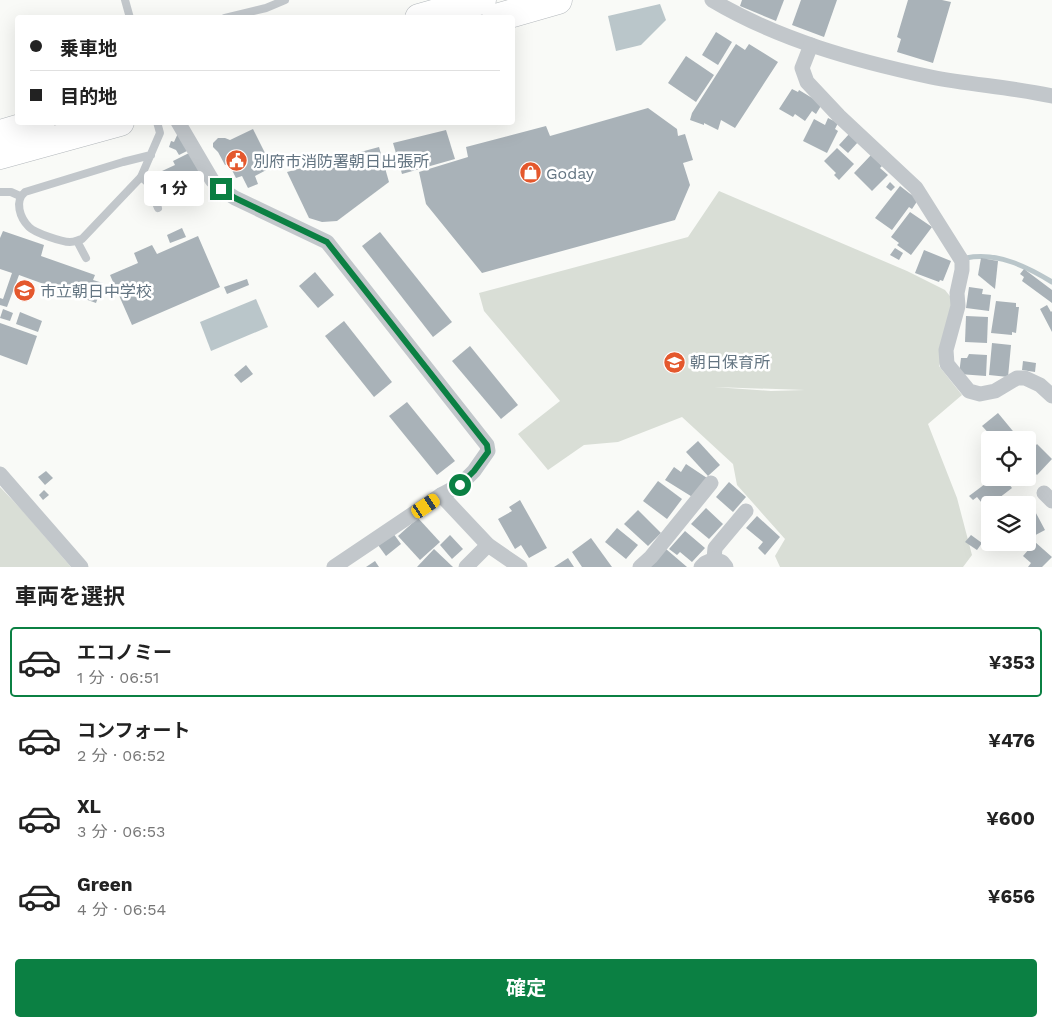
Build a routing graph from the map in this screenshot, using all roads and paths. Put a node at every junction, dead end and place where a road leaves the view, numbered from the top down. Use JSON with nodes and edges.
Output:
{"nodes":[{"id":1,"x":125,"y":0,"type":"edge"},
{"id":2,"x":286,"y":0,"type":"edge"},
{"id":3,"x":482,"y":0,"type":"edge"},
{"id":4,"x":558,"y":0,"type":"edge"},
{"id":5,"x":712,"y":0,"type":"edge"},
{"id":6,"x":129,"y":15,"type":"edge"},
{"id":7,"x":238,"y":15,"type":"edge"},
{"id":8,"x":430,"y":15,"type":"edge"},
{"id":9,"x":506,"y":15,"type":"edge"},
{"id":10,"x":811,"y":45,"type":"junction"},
{"id":11,"x":1052,"y":96,"type":"edge"},
{"id":12,"x":31,"y":125,"type":"edge"},
{"id":13,"x":109,"y":125,"type":"edge"},
{"id":14,"x":158,"y":125,"type":"edge"},
{"id":15,"x":180,"y":125,"type":"edge"},
{"id":16,"x":0,"y":134,"type":"edge"},
{"id":17,"x":0,"y":155,"type":"edge"},
{"id":18,"x":150,"y":155,"type":"junction"},
{"id":19,"x":141,"y":178,"type":"junction"},
{"id":20,"x":0,"y":192,"type":"edge"},
{"id":21,"x":20,"y":196,"type":"junction"},
{"id":22,"x":158,"y":208,"type":"dead end"},
{"id":23,"x":77,"y":241,"type":"junction"},
{"id":24,"x":86,"y":258,"type":"dead end"},
{"id":25,"x":1052,"y":396,"type":"edge"},
{"id":26,"x":0,"y":474,"type":"edge"},
{"id":27,"x":711,"y":483,"type":"dead end"},
{"id":28,"x":441,"y":495,"type":"junction"},
{"id":29,"x":746,"y":511,"type":"dead end"},
{"id":30,"x":488,"y":545,"type":"junction"},
{"id":31,"x":714,"y":564,"type":"edge"},
{"id":32,"x":81,"y":567,"type":"edge"},
{"id":33,"x":334,"y":567,"type":"edge"},
{"id":34,"x":466,"y":567,"type":"edge"},
{"id":35,"x":520,"y":567,"type":"edge"},
{"id":36,"x":640,"y":567,"type":"edge"}],
"edges":[{"from":1,"to":6,"type":"lane"},
{"from":2,"to":7,"type":"lane"},
{"from":3,"to":8,"type":"highway"},
{"from":4,"to":9,"type":"highway"},
{"from":5,"to":10,"type":"street"},
{"from":10,"to":11,"type":"street"},
{"from":10,"to":25,"type":"street"},
{"from":12,"to":16,"type":"highway"},
{"from":13,"to":17,"type":"highway"},
{"from":14,"to":18,"type":"lane"},
{"from":15,"to":28,"type":"street"},
{"from":18,"to":19,"type":"lane"},
{"from":18,"to":21,"type":"lane"},
{"from":19,"to":22,"type":"lane"},
{"from":19,"to":23,"type":"lane"},
{"from":20,"to":21,"type":"lane"},
{"from":21,"to":23,"type":"lane"},
{"from":23,"to":24,"type":"lane"},
{"from":26,"to":32,"type":"street"},
{"from":27,"to":36,"type":"street"},
{"from":28,"to":30,"type":"street"},
{"from":28,"to":33,"type":"street"},
{"from":29,"to":31,"type":"street"},
{"from":30,"to":34,"type":"street"},
{"from":30,"to":35,"type":"street"}]}
